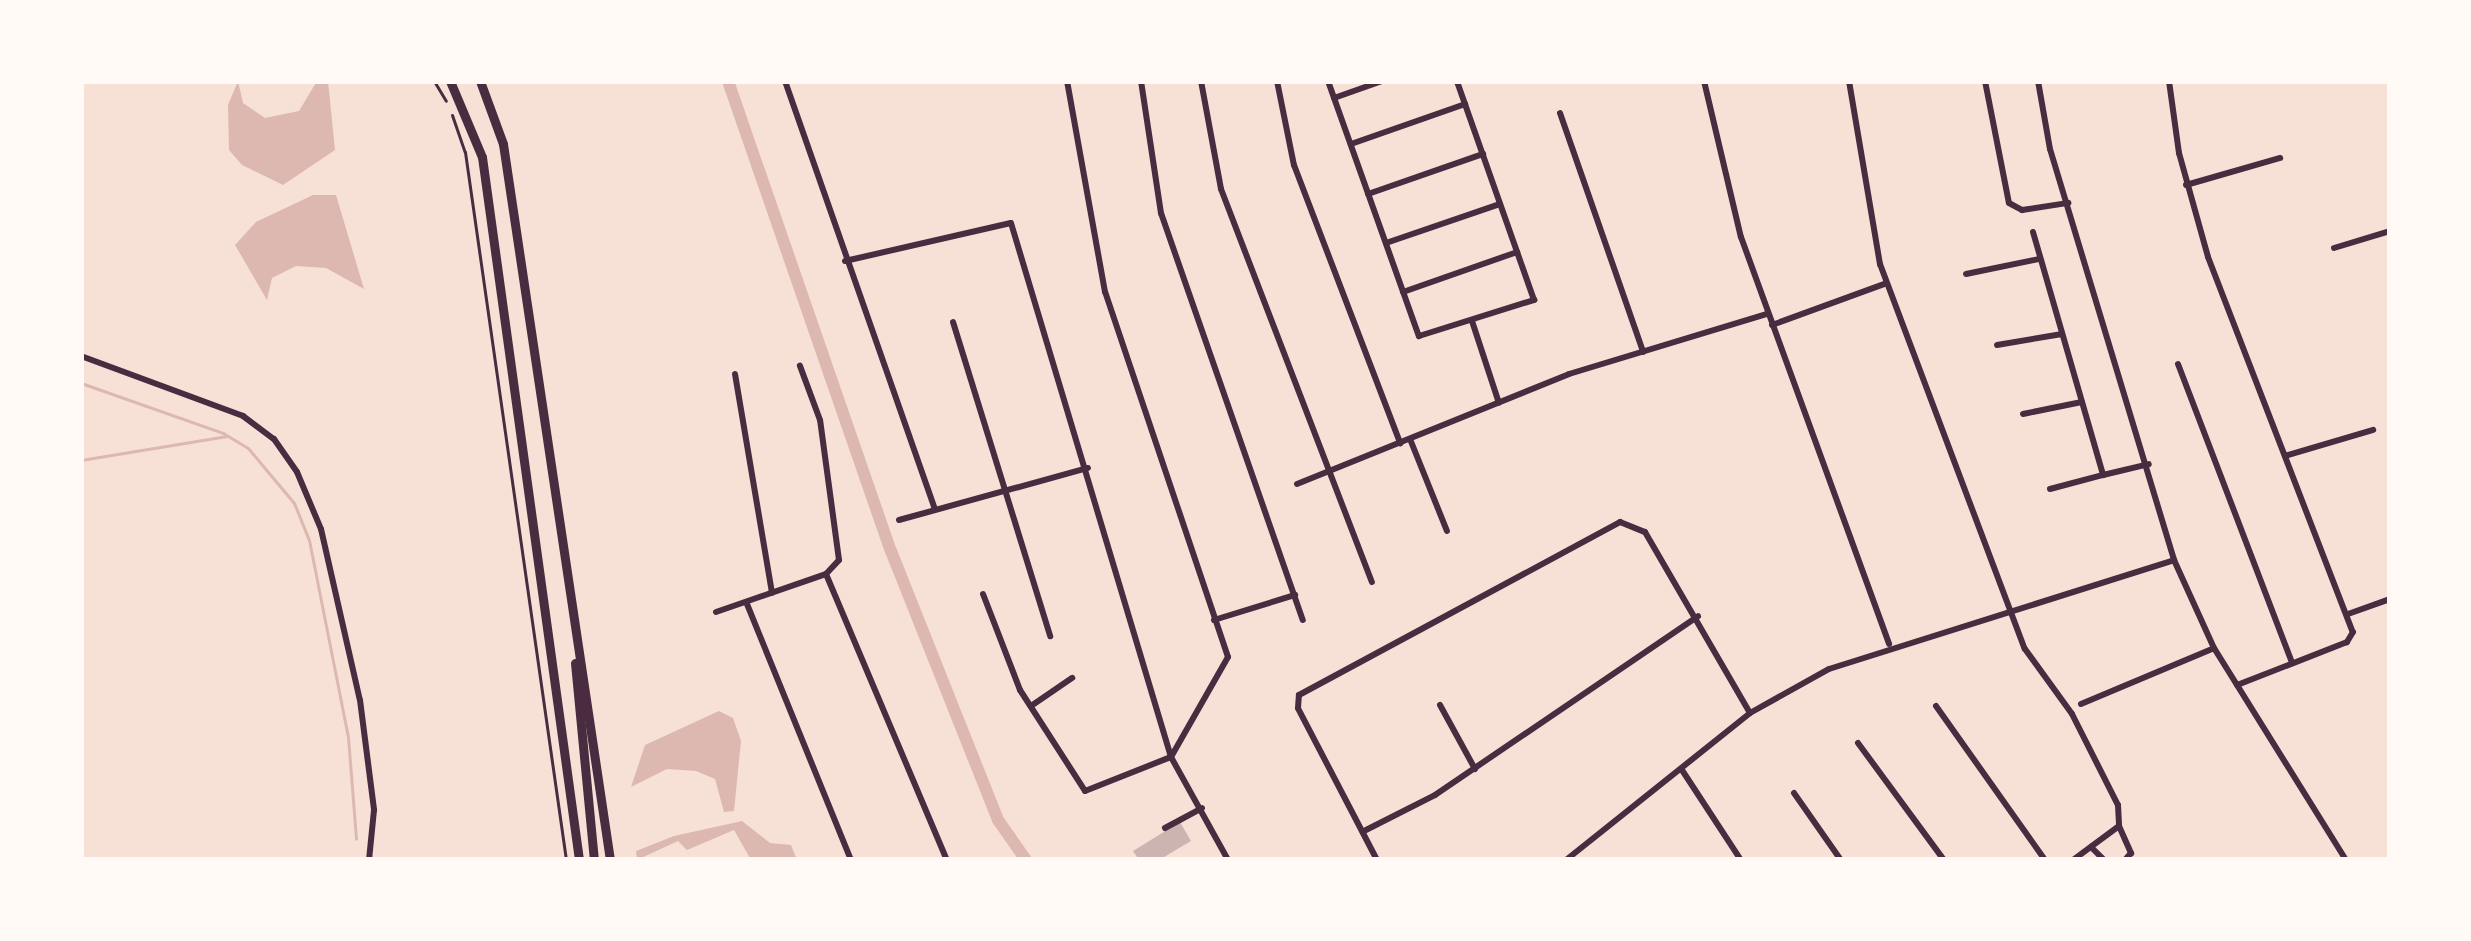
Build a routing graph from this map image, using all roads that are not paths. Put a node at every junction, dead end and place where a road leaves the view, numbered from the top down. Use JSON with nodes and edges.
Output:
{"nodes":[{"id":1,"x":450,"y":81,"type":"edge"},
{"id":2,"x":480,"y":81,"type":"edge"},
{"id":3,"x":785,"y":81,"type":"edge"},
{"id":4,"x":1066,"y":81,"type":"edge"},
{"id":5,"x":1141,"y":81,"type":"edge"},
{"id":6,"x":1201,"y":81,"type":"edge"},
{"id":7,"x":1276,"y":81,"type":"edge"},
{"id":8,"x":1328,"y":81,"type":"edge"},
{"id":9,"x":1382,"y":81,"type":"edge"},
{"id":10,"x":1457,"y":81,"type":"edge"},
{"id":11,"x":1704,"y":81,"type":"edge"},
{"id":12,"x":1849,"y":81,"type":"edge"},
{"id":13,"x":1985,"y":81,"type":"edge"},
{"id":14,"x":2038,"y":81,"type":"edge"},
{"id":15,"x":2169,"y":81,"type":"edge"},
{"id":16,"x":1334,"y":98,"type":"junction"},
{"id":17,"x":1465,"y":104,"type":"junction"},
{"id":18,"x":1560,"y":112,"type":"dead end"},
{"id":19,"x":1351,"y":144,"type":"junction"},
{"id":20,"x":1483,"y":154,"type":"junction"},
{"id":21,"x":2280,"y":158,"type":"dead end"},
{"id":22,"x":2186,"y":185,"type":"junction"},
{"id":23,"x":1368,"y":194,"type":"junction"},
{"id":24,"x":2068,"y":203,"type":"junction"},
{"id":25,"x":1500,"y":204,"type":"junction"},
{"id":26,"x":2390,"y":231,"type":"edge"},
{"id":27,"x":2033,"y":232,"type":"dead end"},
{"id":28,"x":1385,"y":244,"type":"junction"},
{"id":29,"x":2334,"y":248,"type":"dead end"},
{"id":30,"x":1517,"y":252,"type":"junction"},
{"id":31,"x":2041,"y":259,"type":"junction"},
{"id":32,"x":845,"y":261,"type":"junction"},
{"id":33,"x":1966,"y":274,"type":"dead end"},
{"id":34,"x":1887,"y":283,"type":"junction"},
{"id":35,"x":1403,"y":292,"type":"junction"},
{"id":36,"x":1767,"y":314,"type":"junction"},
{"id":37,"x":1472,"y":321,"type":"junction"},
{"id":38,"x":953,"y":322,"type":"dead end"},
{"id":39,"x":1772,"y":326,"type":"junction"},
{"id":40,"x":2062,"y":334,"type":"junction"},
{"id":41,"x":1996,"y":345,"type":"dead end"},
{"id":42,"x":1643,"y":352,"type":"junction"},
{"id":43,"x":81,"y":356,"type":"edge"},
{"id":44,"x":2178,"y":364,"type":"dead end"},
{"id":45,"x":800,"y":366,"type":"dead end"},
{"id":46,"x":735,"y":374,"type":"dead end"},
{"id":47,"x":2082,"y":402,"type":"junction"},
{"id":48,"x":1499,"y":403,"type":"junction"},
{"id":49,"x":2023,"y":414,"type":"dead end"},
{"id":50,"x":2374,"y":430,"type":"dead end"},
{"id":51,"x":1410,"y":439,"type":"junction"},
{"id":52,"x":1400,"y":443,"type":"junction"},
{"id":53,"x":2285,"y":456,"type":"junction"},
{"id":54,"x":2149,"y":464,"type":"junction"},
{"id":55,"x":1088,"y":468,"type":"junction"},
{"id":56,"x":1329,"y":471,"type":"junction"},
{"id":57,"x":2103,"y":475,"type":"junction"},
{"id":58,"x":1298,"y":484,"type":"dead end"},
{"id":59,"x":2050,"y":489,"type":"dead end"},
{"id":60,"x":1007,"y":493,"type":"junction"},
{"id":61,"x":935,"y":510,"type":"junction"},
{"id":62,"x":898,"y":520,"type":"dead end"},
{"id":63,"x":1448,"y":532,"type":"dead end"},
{"id":64,"x":2174,"y":560,"type":"junction"},
{"id":65,"x":826,"y":574,"type":"junction"},
{"id":66,"x":1372,"y":582,"type":"dead end"},
{"id":67,"x":772,"y":593,"type":"junction"},
{"id":68,"x":983,"y":594,"type":"dead end"},
{"id":69,"x":1295,"y":595,"type":"junction"},
{"id":70,"x":2390,"y":599,"type":"edge"},
{"id":71,"x":747,"y":604,"type":"junction"},
{"id":72,"x":2012,"y":607,"type":"junction"},
{"id":73,"x":716,"y":612,"type":"dead end"},
{"id":74,"x":2347,"y":614,"type":"junction"},
{"id":75,"x":1698,"y":616,"type":"junction"},
{"id":76,"x":1214,"y":620,"type":"junction"},
{"id":77,"x":1303,"y":620,"type":"dead end"},
{"id":78,"x":1050,"y":636,"type":"dead end"},
{"id":79,"x":577,"y":643,"type":"junction"},
{"id":80,"x":1889,"y":644,"type":"junction"},
{"id":81,"x":2214,"y":648,"type":"junction"},
{"id":82,"x":2292,"y":662,"type":"junction"},
{"id":83,"x":1072,"y":678,"type":"dead end"},
{"id":84,"x":2236,"y":685,"type":"junction"},
{"id":85,"x":2081,"y":704,"type":"dead end"},
{"id":86,"x":1031,"y":706,"type":"junction"},
{"id":87,"x":1440,"y":706,"type":"dead end"},
{"id":88,"x":1936,"y":706,"type":"dead end"},
{"id":89,"x":1750,"y":713,"type":"junction"},
{"id":90,"x":1858,"y":743,"type":"dead end"},
{"id":91,"x":1171,"y":757,"type":"junction"},
{"id":92,"x":1475,"y":769,"type":"junction"},
{"id":93,"x":1682,"y":770,"type":"junction"},
{"id":94,"x":1793,"y":793,"type":"dead end"},
{"id":95,"x":1202,"y":808,"type":"junction"},
{"id":96,"x":2119,"y":826,"type":"junction"},
{"id":97,"x":1165,"y":828,"type":"dead end"},
{"id":98,"x":1364,"y":831,"type":"junction"},
{"id":99,"x":2091,"y":847,"type":"junction"},
{"id":100,"x":369,"y":860,"type":"edge"},
{"id":101,"x":579,"y":860,"type":"edge"},
{"id":102,"x":594,"y":860,"type":"edge"},
{"id":103,"x":610,"y":860,"type":"edge"},
{"id":104,"x":850,"y":860,"type":"edge"},
{"id":105,"x":947,"y":860,"type":"edge"},
{"id":106,"x":1228,"y":860,"type":"edge"},
{"id":107,"x":1377,"y":860,"type":"edge"},
{"id":108,"x":1566,"y":860,"type":"edge"},
{"id":109,"x":1741,"y":860,"type":"edge"},
{"id":110,"x":1841,"y":860,"type":"edge"},
{"id":111,"x":1944,"y":860,"type":"edge"},
{"id":112,"x":2045,"y":860,"type":"edge"},
{"id":113,"x":2073,"y":860,"type":"edge"},
{"id":114,"x":2104,"y":860,"type":"edge"},
{"id":115,"x":2125,"y":860,"type":"edge"},
{"id":116,"x":2346,"y":860,"type":"edge"}],
"edges":[{"from":1,"to":101,"type":"main road"},
{"from":2,"to":79,"type":"main road"},
{"from":3,"to":32,"type":"street"},
{"from":4,"to":76,"type":"street"},
{"from":5,"to":69,"type":"street"},
{"from":6,"to":56,"type":"street"},
{"from":7,"to":52,"type":"street"},
{"from":8,"to":16,"type":"street"},
{"from":9,"to":16,"type":"street"},
{"from":10,"to":17,"type":"street"},
{"from":11,"to":36,"type":"street"},
{"from":12,"to":34,"type":"street"},
{"from":13,"to":24,"type":"street"},
{"from":14,"to":24,"type":"street"},
{"from":15,"to":22,"type":"street"},
{"from":16,"to":19,"type":"street"},
{"from":17,"to":19,"type":"street"},
{"from":17,"to":20,"type":"street"},
{"from":18,"to":42,"type":"street"},
{"from":19,"to":23,"type":"street"},
{"from":20,"to":23,"type":"street"},
{"from":20,"to":25,"type":"street"},
{"from":21,"to":22,"type":"street"},
{"from":22,"to":53,"type":"street"},
{"from":23,"to":28,"type":"street"},
{"from":24,"to":54,"type":"street"},
{"from":25,"to":28,"type":"street"},
{"from":25,"to":30,"type":"street"},
{"from":26,"to":29,"type":"street"},
{"from":27,"to":31,"type":"street"},
{"from":28,"to":35,"type":"street"},
{"from":30,"to":35,"type":"street"},
{"from":30,"to":37,"type":"street"},
{"from":31,"to":33,"type":"street"},
{"from":31,"to":40,"type":"street"},
{"from":32,"to":55,"type":"street"},
{"from":32,"to":61,"type":"street"},
{"from":34,"to":39,"type":"street"},
{"from":34,"to":72,"type":"street"},
{"from":35,"to":37,"type":"street"},
{"from":36,"to":39,"type":"street"},
{"from":36,"to":42,"type":"street"},
{"from":37,"to":48,"type":"street"},
{"from":38,"to":60,"type":"street"},
{"from":39,"to":80,"type":"street"},
{"from":40,"to":41,"type":"street"},
{"from":40,"to":47,"type":"street"},
{"from":42,"to":48,"type":"street"},
{"from":43,"to":100,"type":"street"},
{"from":44,"to":82,"type":"street"},
{"from":45,"to":65,"type":"street"},
{"from":46,"to":67,"type":"street"},
{"from":47,"to":49,"type":"street"},
{"from":47,"to":57,"type":"street"},
{"from":48,"to":51,"type":"street"},
{"from":50,"to":53,"type":"street"},
{"from":51,"to":52,"type":"street"},
{"from":51,"to":63,"type":"street"},
{"from":52,"to":56,"type":"street"},
{"from":53,"to":74,"type":"street"},
{"from":54,"to":57,"type":"street"},
{"from":54,"to":64,"type":"street"},
{"from":55,"to":60,"type":"street"},
{"from":55,"to":91,"type":"street"},
{"from":56,"to":58,"type":"street"},
{"from":56,"to":66,"type":"street"},
{"from":57,"to":59,"type":"street"},
{"from":60,"to":61,"type":"street"},
{"from":60,"to":78,"type":"street"},
{"from":61,"to":62,"type":"street"},
{"from":64,"to":72,"type":"street"},
{"from":64,"to":81,"type":"street"},
{"from":65,"to":67,"type":"street"},
{"from":65,"to":105,"type":"street"},
{"from":67,"to":71,"type":"street"},
{"from":68,"to":86,"type":"street"},
{"from":69,"to":76,"type":"street"},
{"from":69,"to":77,"type":"street"},
{"from":70,"to":74,"type":"street"},
{"from":71,"to":73,"type":"street"},
{"from":71,"to":104,"type":"street"},
{"from":72,"to":80,"type":"street"},
{"from":72,"to":96,"type":"street"},
{"from":74,"to":82,"type":"street"},
{"from":75,"to":89,"type":"street"},
{"from":75,"to":92,"type":"street"},
{"from":75,"to":98,"type":"street"},
{"from":76,"to":91,"type":"street"},
{"from":79,"to":102,"type":"main road"},
{"from":79,"to":103,"type":"main road"},
{"from":80,"to":89,"type":"street"},
{"from":81,"to":84,"type":"street"},
{"from":81,"to":85,"type":"street"},
{"from":82,"to":84,"type":"street"},
{"from":83,"to":86,"type":"street"},
{"from":84,"to":116,"type":"street"},
{"from":86,"to":91,"type":"street"},
{"from":87,"to":92,"type":"street"},
{"from":88,"to":112,"type":"street"},
{"from":89,"to":93,"type":"street"},
{"from":90,"to":111,"type":"street"},
{"from":91,"to":95,"type":"street"},
{"from":92,"to":98,"type":"street"},
{"from":93,"to":108,"type":"street"},
{"from":93,"to":109,"type":"street"},
{"from":94,"to":110,"type":"street"},
{"from":95,"to":97,"type":"street"},
{"from":95,"to":106,"type":"street"},
{"from":96,"to":99,"type":"street"},
{"from":96,"to":115,"type":"street"},
{"from":98,"to":107,"type":"street"},
{"from":99,"to":113,"type":"street"},
{"from":99,"to":114,"type":"street"}]}
